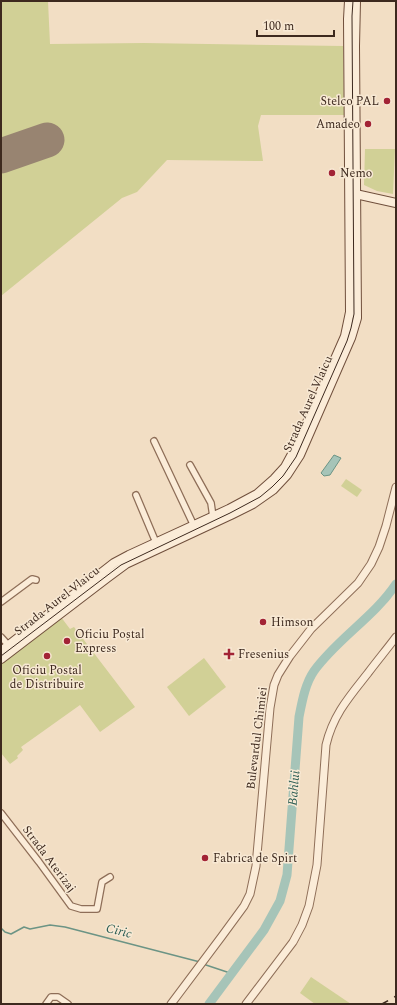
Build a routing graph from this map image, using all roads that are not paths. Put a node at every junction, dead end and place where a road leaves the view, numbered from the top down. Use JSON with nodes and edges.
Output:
{"nodes":[{"id":1,"x":349,"y":1,"type":"edge"},
{"id":2,"x":356,"y":1,"type":"edge"},
{"id":3,"x":352,"y":195,"type":"junction"},
{"id":4,"x":396,"y":203,"type":"edge"},
{"id":5,"x":154,"y":441,"type":"dead end"},
{"id":6,"x":190,"y":465,"type":"dead end"},
{"id":7,"x":396,"y":487,"type":"edge"},
{"id":8,"x":136,"y":496,"type":"dead end"},
{"id":9,"x":213,"y":517,"type":"junction"},
{"id":10,"x":195,"y":529,"type":"junction"},
{"id":11,"x":157,"y":546,"type":"junction"},
{"id":12,"x":36,"y":580,"type":"dead end"},
{"id":13,"x":1,"y":602,"type":"edge"},
{"id":14,"x":1,"y":637,"type":"edge"},
{"id":15,"x":396,"y":637,"type":"edge"},
{"id":16,"x":10,"y":648,"type":"junction"},
{"id":17,"x":1,"y":651,"type":"edge"},
{"id":18,"x":1,"y":659,"type":"edge"},
{"id":19,"x":1,"y":813,"type":"edge"},
{"id":20,"x":110,"y":877,"type":"dead end"},
{"id":21,"x":46,"y":1004,"type":"edge"},
{"id":22,"x":68,"y":1004,"type":"edge"},
{"id":23,"x":171,"y":1004,"type":"edge"},
{"id":24,"x":246,"y":1004,"type":"edge"}],
"edges":[{"from":1,"to":3,"type":"main road","name":"Strada Aurel Vlaicu"},
{"from":2,"to":3,"type":"main road","name":"Strada Aurel Vlaicu"},
{"from":3,"to":4,"type":"main road"},
{"from":3,"to":9,"type":"main road","name":"Strada Aurel Vlaicu"},
{"from":3,"to":10,"type":"main road","name":"Strada Aurel Vlaicu"},
{"from":5,"to":10,"type":"street"},
{"from":6,"to":9,"type":"street"},
{"from":7,"to":23,"type":"street","name":"Bulevardul Chimiei"},
{"from":8,"to":11,"type":"street"},
{"from":9,"to":10,"type":"main road","name":"Strada Aurel Vlaicu"},
{"from":10,"to":11,"type":"main road","name":"Strada Aurel Vlaicu"},
{"from":11,"to":16,"type":"main road","name":"Strada Aurel Vlaicu"},
{"from":12,"to":13,"type":"street"},
{"from":14,"to":16,"type":"street"},
{"from":15,"to":24,"type":"street"},
{"from":16,"to":17,"type":"main road","name":"Strada Aurel Vlaicu"},
{"from":16,"to":18,"type":"main road","name":"Strada Aurel Vlaicu"},
{"from":19,"to":20,"type":"street","name":"Strada Aterizaj"},
{"from":21,"to":22,"type":"street"}]}
